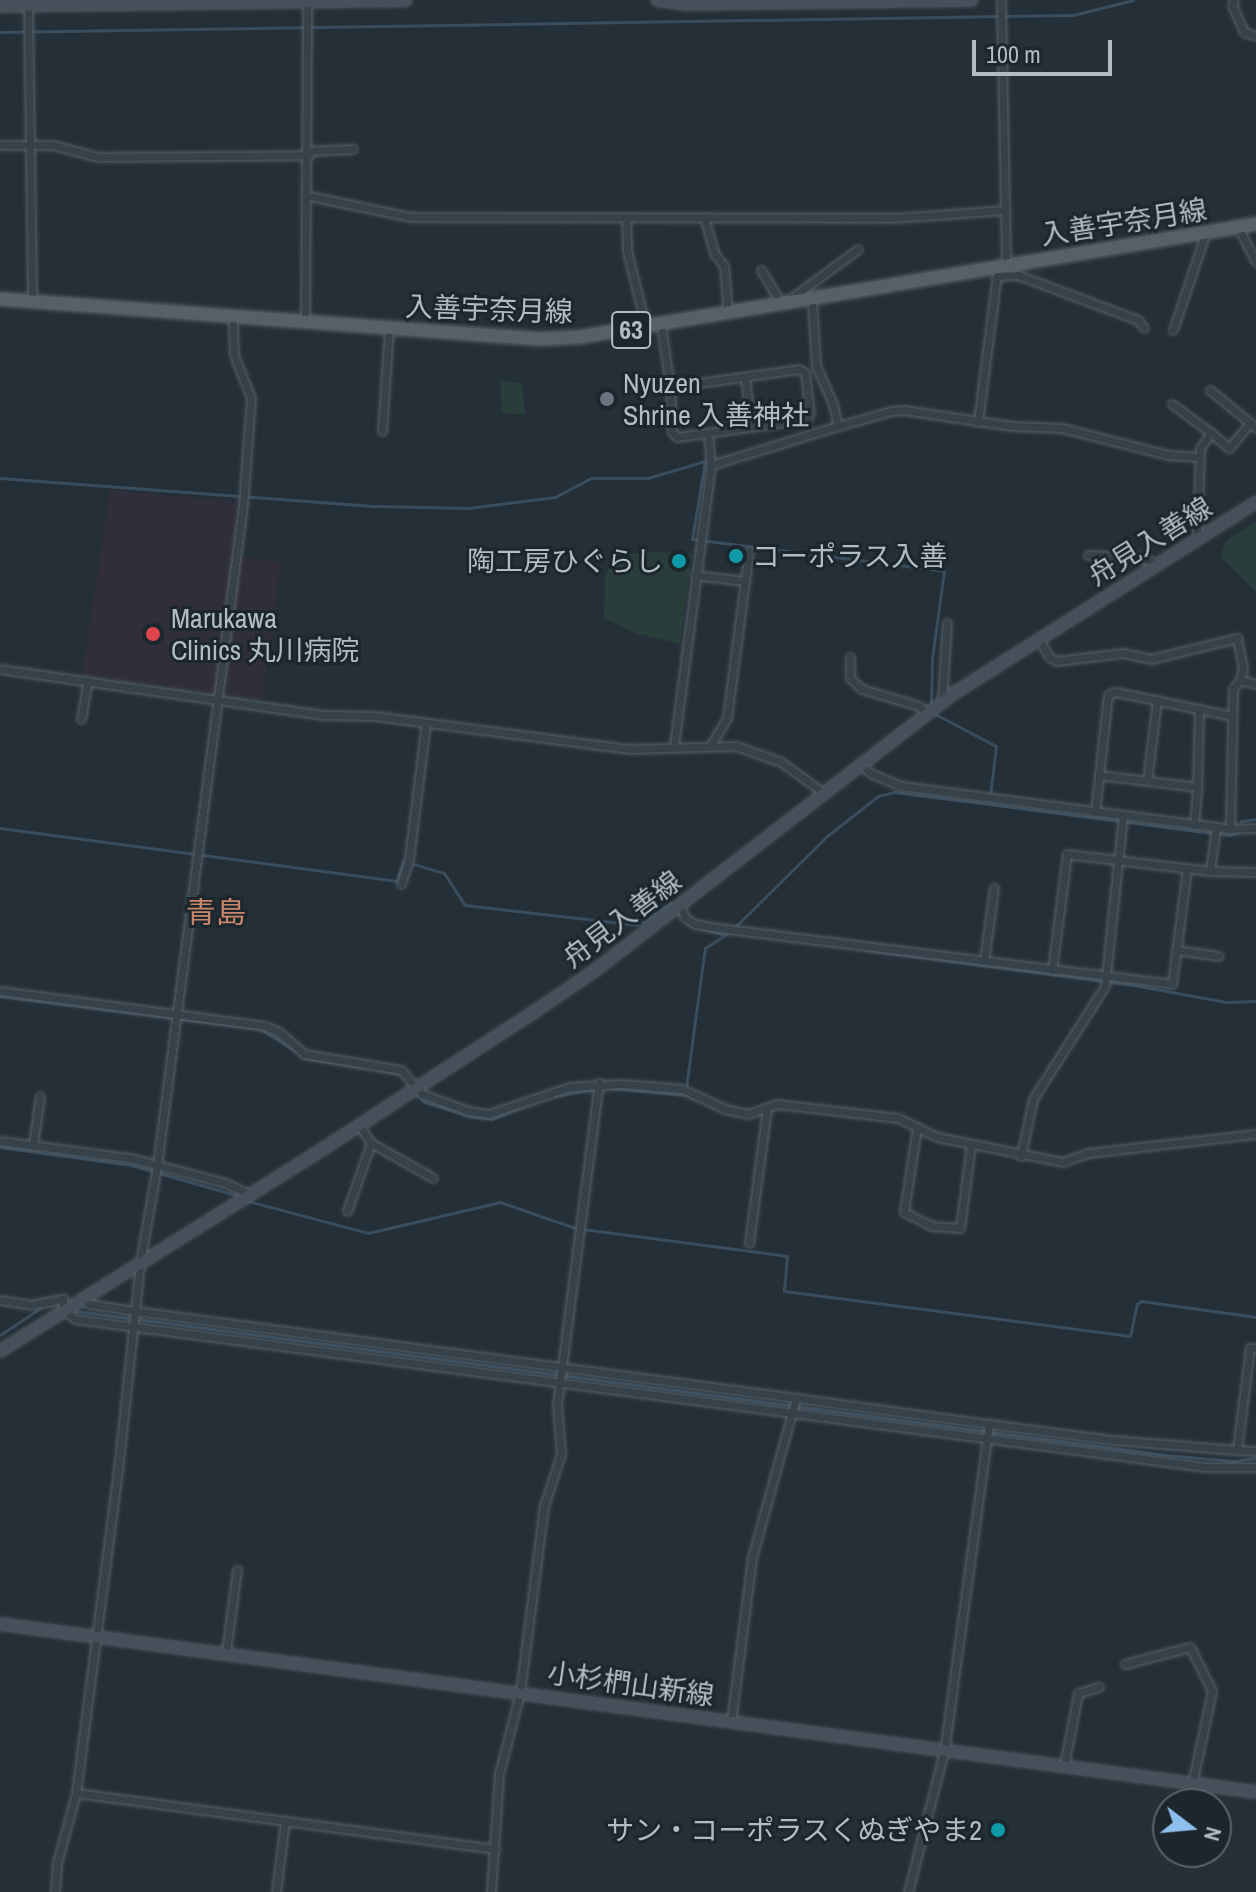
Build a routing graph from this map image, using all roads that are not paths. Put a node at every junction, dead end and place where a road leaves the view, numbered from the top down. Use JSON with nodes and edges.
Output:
{"nodes":[{"id":1,"x":406,"y":0,"type":"edge"},
{"id":2,"x":657,"y":0,"type":"edge"},
{"id":3,"x":972,"y":0,"type":"edge"},
{"id":4,"x":1001,"y":0,"type":"edge"},
{"id":5,"x":1234,"y":0,"type":"edge"},
{"id":6,"x":307,"y":1,"type":"edge"},
{"id":7,"x":702,"y":2,"type":"edge"},
{"id":8,"x":28,"y":3,"type":"edge"},
{"id":9,"x":0,"y":6,"type":"edge"},
{"id":10,"x":1256,"y":36,"type":"edge"},
{"id":11,"x":31,"y":144,"type":"junction"},
{"id":12,"x":0,"y":145,"type":"edge"},
{"id":13,"x":353,"y":149,"type":"dead end"},
{"id":14,"x":308,"y":153,"type":"junction"},
{"id":15,"x":309,"y":196,"type":"junction"},
{"id":16,"x":1005,"y":210,"type":"junction"},
{"id":17,"x":626,"y":217,"type":"junction"},
{"id":18,"x":704,"y":217,"type":"junction"},
{"id":19,"x":1256,"y":224,"type":"edge"},
{"id":20,"x":1238,"y":227,"type":"junction"},
{"id":21,"x":1206,"y":232,"type":"junction"},
{"id":22,"x":858,"y":249,"type":"dead end"},
{"id":23,"x":1256,"y":262,"type":"edge"},
{"id":24,"x":761,"y":270,"type":"dead end"},
{"id":25,"x":1000,"y":270,"type":"junction"},
{"id":26,"x":0,"y":299,"type":"edge"},
{"id":27,"x":812,"y":300,"type":"junction"},
{"id":28,"x":32,"y":301,"type":"junction"},
{"id":29,"x":782,"y":305,"type":"junction"},
{"id":30,"x":728,"y":314,"type":"junction"},
{"id":31,"x":233,"y":317,"type":"junction"},
{"id":32,"x":305,"y":322,"type":"junction"},
{"id":33,"x":661,"y":325,"type":"junction"},
{"id":34,"x":389,"y":328,"type":"junction"},
{"id":35,"x":646,"y":328,"type":"junction"},
{"id":36,"x":1144,"y":328,"type":"dead end"},
{"id":37,"x":1173,"y":330,"type":"dead end"},
{"id":38,"x":745,"y":377,"type":"junction"},
{"id":39,"x":670,"y":387,"type":"junction"},
{"id":40,"x":1210,"y":390,"type":"dead end"},
{"id":41,"x":1172,"y":404,"type":"dead end"},
{"id":42,"x":978,"y":422,"type":"junction"},
{"id":43,"x":751,"y":426,"type":"junction"},
{"id":44,"x":838,"y":426,"type":"junction"},
{"id":45,"x":1253,"y":426,"type":"edge"},
{"id":46,"x":382,"y":431,"type":"dead end"},
{"id":47,"x":708,"y":433,"type":"junction"},
{"id":48,"x":1211,"y":433,"type":"junction"},
{"id":49,"x":1200,"y":457,"type":"junction"},
{"id":50,"x":711,"y":465,"type":"junction"},
{"id":51,"x":1256,"y":502,"type":"edge"},
{"id":52,"x":1197,"y":540,"type":"junction"},
{"id":53,"x":749,"y":551,"type":"dead end"},
{"id":54,"x":1088,"y":555,"type":"dead end"},
{"id":55,"x":1158,"y":564,"type":"junction"},
{"id":56,"x":695,"y":575,"type":"junction"},
{"id":57,"x":745,"y":581,"type":"junction"},
{"id":58,"x":947,"y":623,"type":"dead end"},
{"id":59,"x":1039,"y":639,"type":"junction"},
{"id":60,"x":850,"y":657,"type":"dead end"},
{"id":61,"x":0,"y":669,"type":"edge"},
{"id":62,"x":1240,"y":680,"type":"junction"},
{"id":63,"x":88,"y":681,"type":"junction"},
{"id":64,"x":1256,"y":684,"type":"edge"},
{"id":65,"x":219,"y":699,"type":"junction"},
{"id":66,"x":1157,"y":700,"type":"junction"},
{"id":67,"x":942,"y":702,"type":"junction"},
{"id":68,"x":1199,"y":709,"type":"junction"},
{"id":69,"x":927,"y":713,"type":"junction"},
{"id":70,"x":1232,"y":716,"type":"junction"},
{"id":71,"x":81,"y":719,"type":"dead end"},
{"id":72,"x":426,"y":723,"type":"junction"},
{"id":73,"x":711,"y":745,"type":"junction"},
{"id":74,"x":674,"y":746,"type":"junction"},
{"id":75,"x":860,"y":763,"type":"junction"},
{"id":76,"x":1099,"y":775,"type":"junction"},
{"id":77,"x":1147,"y":781,"type":"junction"},
{"id":78,"x":1197,"y":787,"type":"junction"},
{"id":79,"x":824,"y":793,"type":"junction"},
{"id":80,"x":1095,"y":812,"type":"junction"},
{"id":81,"x":1123,"y":816,"type":"junction"},
{"id":82,"x":1194,"y":825,"type":"junction"},
{"id":83,"x":1216,"y":828,"type":"junction"},
{"id":84,"x":1256,"y":828,"type":"edge"},
{"id":85,"x":1230,"y":829,"type":"junction"},
{"id":86,"x":1119,"y":860,"type":"junction"},
{"id":87,"x":1187,"y":868,"type":"junction"},
{"id":88,"x":1210,"y":871,"type":"junction"},
{"id":89,"x":1256,"y":872,"type":"edge"},
{"id":90,"x":401,"y":884,"type":"dead end"},
{"id":91,"x":994,"y":888,"type":"dead end"},
{"id":92,"x":680,"y":906,"type":"junction"},
{"id":93,"x":1176,"y":950,"type":"junction"},
{"id":94,"x":1219,"y":956,"type":"dead end"},
{"id":95,"x":984,"y":961,"type":"junction"},
{"id":96,"x":1052,"y":970,"type":"junction"},
{"id":97,"x":1106,"y":977,"type":"junction"},
{"id":98,"x":0,"y":991,"type":"edge"},
{"id":99,"x":177,"y":1014,"type":"junction"},
{"id":100,"x":599,"y":1083,"type":"junction"},
{"id":101,"x":418,"y":1087,"type":"junction"},
{"id":102,"x":40,"y":1096,"type":"dead end"},
{"id":103,"x":767,"y":1108,"type":"junction"},
{"id":104,"x":359,"y":1125,"type":"junction"},
{"id":105,"x":917,"y":1127,"type":"junction"},
{"id":106,"x":1256,"y":1134,"type":"edge"},
{"id":107,"x":0,"y":1141,"type":"edge"},
{"id":108,"x":371,"y":1143,"type":"junction"},
{"id":109,"x":33,"y":1145,"type":"junction"},
{"id":110,"x":971,"y":1145,"type":"junction"},
{"id":111,"x":1021,"y":1156,"type":"junction"},
{"id":112,"x":157,"y":1166,"type":"junction"},
{"id":113,"x":433,"y":1178,"type":"dead end"},
{"id":114,"x":251,"y":1195,"type":"junction"},
{"id":115,"x":347,"y":1211,"type":"dead end"},
{"id":116,"x":749,"y":1243,"type":"dead end"},
{"id":117,"x":140,"y":1263,"type":"junction"},
{"id":118,"x":82,"y":1298,"type":"junction"},
{"id":119,"x":0,"y":1300,"type":"edge"},
{"id":120,"x":63,"y":1310,"type":"junction"},
{"id":121,"x":134,"y":1319,"type":"junction"},
{"id":122,"x":1256,"y":1348,"type":"edge"},
{"id":123,"x":0,"y":1351,"type":"edge"},
{"id":124,"x":562,"y":1368,"type":"junction"},
{"id":125,"x":560,"y":1384,"type":"junction"},
{"id":126,"x":796,"y":1398,"type":"junction"},
{"id":127,"x":794,"y":1414,"type":"junction"},
{"id":128,"x":989,"y":1424,"type":"junction"},
{"id":129,"x":986,"y":1439,"type":"junction"},
{"id":130,"x":1237,"y":1450,"type":"junction"},
{"id":131,"x":1256,"y":1451,"type":"edge"},
{"id":132,"x":1256,"y":1467,"type":"edge"},
{"id":133,"x":237,"y":1570,"type":"dead end"},
{"id":134,"x":0,"y":1624,"type":"edge"},
{"id":135,"x":97,"y":1634,"type":"junction"},
{"id":136,"x":226,"y":1652,"type":"junction"},
{"id":137,"x":1125,"y":1664,"type":"dead end"},
{"id":138,"x":1099,"y":1687,"type":"dead end"},
{"id":139,"x":520,"y":1693,"type":"junction"},
{"id":140,"x":731,"y":1721,"type":"junction"},
{"id":141,"x":944,"y":1751,"type":"junction"},
{"id":142,"x":1064,"y":1766,"type":"junction"},
{"id":143,"x":1192,"y":1784,"type":"junction"},
{"id":144,"x":1256,"y":1792,"type":"edge"},
{"id":145,"x":76,"y":1793,"type":"junction"},
{"id":146,"x":285,"y":1821,"type":"junction"},
{"id":147,"x":495,"y":1849,"type":"junction"},
{"id":148,"x":55,"y":1892,"type":"edge"},
{"id":149,"x":276,"y":1892,"type":"edge"},
{"id":150,"x":491,"y":1892,"type":"edge"},
{"id":151,"x":908,"y":1892,"type":"edge"}],
"edges":[{"from":1,"to":6,"type":"main road"},
{"from":2,"to":7,"type":"main road"},
{"from":3,"to":7,"type":"main road"},
{"from":4,"to":16,"type":"street"},
{"from":5,"to":10,"type":"street"},
{"from":6,"to":8,"type":"main road"},
{"from":6,"to":14,"type":"street"},
{"from":8,"to":9,"type":"main road"},
{"from":8,"to":11,"type":"street"},
{"from":11,"to":12,"type":"street"},
{"from":11,"to":14,"type":"street"},
{"from":11,"to":28,"type":"street"},
{"from":13,"to":14,"type":"street"},
{"from":14,"to":15,"type":"street"},
{"from":15,"to":17,"type":"street"},
{"from":15,"to":32,"type":"street"},
{"from":16,"to":18,"type":"street"},
{"from":16,"to":25,"type":"street"},
{"from":17,"to":18,"type":"street"},
{"from":17,"to":35,"type":"street"},
{"from":18,"to":30,"type":"street"},
{"from":19,"to":20,"type":"main road","name":"入善宇奈月線","number":"63"},
{"from":20,"to":21,"type":"main road","name":"入善宇奈月線","number":"63"},
{"from":20,"to":23,"type":"street"},
{"from":21,"to":25,"type":"main road","name":"入善宇奈月線","number":"63"},
{"from":21,"to":37,"type":"street"},
{"from":22,"to":29,"type":"street"},
{"from":24,"to":29,"type":"street"},
{"from":25,"to":27,"type":"main road","name":"入善宇奈月線","number":"63"},
{"from":25,"to":36,"type":"street"},
{"from":25,"to":42,"type":"street"},
{"from":26,"to":28,"type":"main road","name":"入善宇奈月線","number":"63"},
{"from":27,"to":29,"type":"main road","name":"入善宇奈月線","number":"63"},
{"from":27,"to":44,"type":"street"},
{"from":28,"to":31,"type":"main road","name":"入善宇奈月線","number":"63"},
{"from":29,"to":30,"type":"main road","name":"入善宇奈月線","number":"63"},
{"from":30,"to":33,"type":"main road","name":"入善宇奈月線","number":"63"},
{"from":31,"to":32,"type":"main road","name":"入善宇奈月線","number":"63"},
{"from":31,"to":65,"type":"street"},
{"from":32,"to":34,"type":"main road","name":"入善宇奈月線","number":"63"},
{"from":33,"to":35,"type":"main road","name":"入善宇奈月線","number":"63"},
{"from":33,"to":39,"type":"street"},
{"from":34,"to":35,"type":"main road","name":"入善宇奈月線","number":"63"},
{"from":34,"to":46,"type":"street"},
{"from":38,"to":39,"type":"street"},
{"from":38,"to":43,"type":"street"},
{"from":38,"to":43,"type":"street"},
{"from":39,"to":47,"type":"street"},
{"from":40,"to":45,"type":"street"},
{"from":41,"to":48,"type":"street"},
{"from":42,"to":44,"type":"street"},
{"from":42,"to":49,"type":"street"},
{"from":43,"to":47,"type":"street"},
{"from":44,"to":50,"type":"street"},
{"from":45,"to":48,"type":"street"},
{"from":47,"to":50,"type":"street"},
{"from":48,"to":49,"type":"street"},
{"from":49,"to":52,"type":"street"},
{"from":50,"to":56,"type":"street"},
{"from":51,"to":52,"type":"main road","name":"舟見入善線"},
{"from":52,"to":55,"type":"main road","name":"舟見入善線"},
{"from":53,"to":57,"type":"street"},
{"from":54,"to":55,"type":"street"},
{"from":55,"to":59,"type":"main road","name":"舟見入善線"},
{"from":56,"to":57,"type":"street"},
{"from":56,"to":74,"type":"street"},
{"from":57,"to":73,"type":"street"},
{"from":58,"to":67,"type":"street"},
{"from":59,"to":62,"type":"street"},
{"from":59,"to":67,"type":"main road","name":"舟見入善線"},
{"from":60,"to":69,"type":"street"},
{"from":61,"to":63,"type":"street"},
{"from":62,"to":64,"type":"street"},
{"from":62,"to":70,"type":"street"},
{"from":63,"to":65,"type":"street"},
{"from":63,"to":71,"type":"street"},
{"from":65,"to":72,"type":"street"},
{"from":65,"to":99,"type":"street"},
{"from":66,"to":68,"type":"street"},
{"from":66,"to":76,"type":"street"},
{"from":66,"to":77,"type":"street"},
{"from":67,"to":69,"type":"main road","name":"舟見入善線"},
{"from":68,"to":70,"type":"street"},
{"from":68,"to":78,"type":"street"},
{"from":69,"to":75,"type":"main road","name":"舟見入善線"},
{"from":70,"to":85,"type":"street"},
{"from":72,"to":74,"type":"street"},
{"from":72,"to":90,"type":"street"},
{"from":73,"to":74,"type":"street"},
{"from":73,"to":79,"type":"street"},
{"from":75,"to":79,"type":"main road","name":"舟見入善線"},
{"from":75,"to":80,"type":"street"},
{"from":76,"to":77,"type":"street"},
{"from":76,"to":80,"type":"street"},
{"from":77,"to":78,"type":"street"},
{"from":78,"to":82,"type":"street"},
{"from":79,"to":92,"type":"main road","name":"舟見入善線"},
{"from":80,"to":81,"type":"street"},
{"from":81,"to":82,"type":"street"},
{"from":81,"to":86,"type":"street"},
{"from":82,"to":83,"type":"street"},
{"from":83,"to":85,"type":"street"},
{"from":83,"to":88,"type":"street"},
{"from":84,"to":85,"type":"street"},
{"from":86,"to":87,"type":"street"},
{"from":86,"to":96,"type":"street"},
{"from":86,"to":97,"type":"street"},
{"from":87,"to":88,"type":"street"},
{"from":87,"to":93,"type":"street"},
{"from":88,"to":89,"type":"street"},
{"from":91,"to":95,"type":"street"},
{"from":92,"to":95,"type":"street"},
{"from":92,"to":101,"type":"main road","name":"舟見入善線"},
{"from":93,"to":94,"type":"street"},
{"from":93,"to":97,"type":"street"},
{"from":95,"to":96,"type":"street"},
{"from":96,"to":97,"type":"street"},
{"from":97,"to":111,"type":"street"},
{"from":98,"to":99,"type":"street"},
{"from":99,"to":101,"type":"street"},
{"from":99,"to":112,"type":"street"},
{"from":100,"to":101,"type":"street"},
{"from":100,"to":103,"type":"street"},
{"from":100,"to":124,"type":"street"},
{"from":101,"to":104,"type":"main road","name":"舟見入善線"},
{"from":102,"to":109,"type":"street"},
{"from":103,"to":105,"type":"street"},
{"from":103,"to":116,"type":"street"},
{"from":104,"to":108,"type":"street"},
{"from":104,"to":114,"type":"main road","name":"舟見入善線"},
{"from":105,"to":110,"type":"street"},
{"from":105,"to":110,"type":"street"},
{"from":106,"to":111,"type":"street"},
{"from":107,"to":109,"type":"street"},
{"from":108,"to":113,"type":"street"},
{"from":108,"to":115,"type":"street"},
{"from":109,"to":112,"type":"street"},
{"from":110,"to":111,"type":"street"},
{"from":112,"to":114,"type":"street"},
{"from":112,"to":117,"type":"street"},
{"from":114,"to":117,"type":"main road","name":"舟見入善線"},
{"from":117,"to":118,"type":"main road","name":"舟見入善線"},
{"from":117,"to":121,"type":"street"},
{"from":118,"to":120,"type":"main road","name":"舟見入善線"},
{"from":118,"to":121,"type":"street"},
{"from":119,"to":120,"type":"street"},
{"from":120,"to":121,"type":"street"},
{"from":120,"to":123,"type":"main road","name":"舟見入善線"},
{"from":121,"to":124,"type":"street"},
{"from":121,"to":125,"type":"street"},
{"from":121,"to":135,"type":"street"},
{"from":122,"to":130,"type":"street"},
{"from":124,"to":125,"type":"street"},
{"from":124,"to":126,"type":"street"},
{"from":125,"to":127,"type":"street"},
{"from":125,"to":139,"type":"street"},
{"from":126,"to":127,"type":"street"},
{"from":126,"to":128,"type":"street"},
{"from":127,"to":129,"type":"street"},
{"from":127,"to":140,"type":"street"},
{"from":128,"to":129,"type":"street"},
{"from":128,"to":130,"type":"street"},
{"from":129,"to":132,"type":"street"},
{"from":129,"to":141,"type":"street"},
{"from":130,"to":131,"type":"street"},
{"from":133,"to":136,"type":"street"},
{"from":134,"to":135,"type":"main road","name":"小杉椚山新線"},
{"from":135,"to":136,"type":"main road","name":"小杉椚山新線"},
{"from":135,"to":145,"type":"street"},
{"from":136,"to":139,"type":"main road","name":"小杉椚山新線"},
{"from":137,"to":143,"type":"street"},
{"from":138,"to":142,"type":"street"},
{"from":139,"to":140,"type":"main road","name":"小杉椚山新線"},
{"from":139,"to":147,"type":"street"},
{"from":140,"to":141,"type":"main road","name":"小杉椚山新線"},
{"from":141,"to":142,"type":"main road","name":"小杉椚山新線"},
{"from":141,"to":151,"type":"street"},
{"from":142,"to":143,"type":"main road","name":"小杉椚山新線"},
{"from":143,"to":144,"type":"main road","name":"小杉椚山新線"},
{"from":145,"to":146,"type":"street"},
{"from":145,"to":148,"type":"street"},
{"from":146,"to":147,"type":"street"},
{"from":146,"to":149,"type":"street"},
{"from":147,"to":150,"type":"street"}]}
